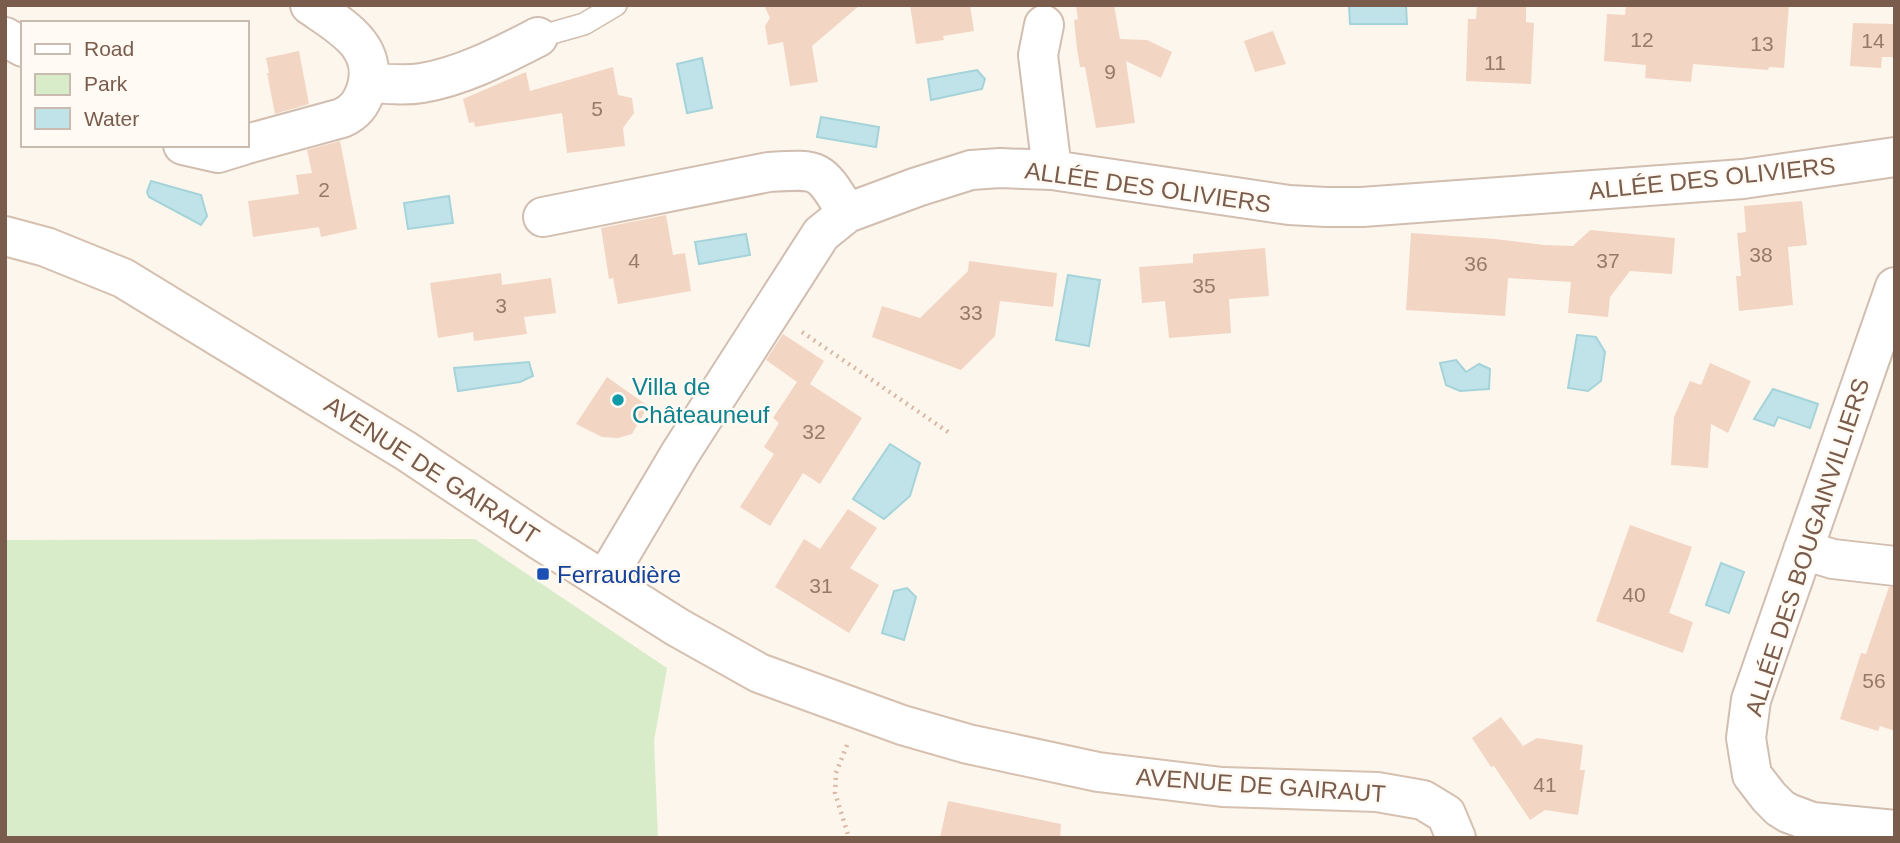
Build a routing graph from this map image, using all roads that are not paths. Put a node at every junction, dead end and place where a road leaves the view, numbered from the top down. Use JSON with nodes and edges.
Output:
{"nodes":[{"id":1,"x":310,"y":5,"type":"edge"},
{"id":2,"x":616,"y":5,"type":"edge"},
{"id":3,"x":1044,"y":25,"type":"dead end"},
{"id":4,"x":5,"y":37,"type":"edge"},
{"id":5,"x":538,"y":37,"type":"joint"},
{"id":6,"x":21,"y":46,"type":"edge"},
{"id":7,"x":368,"y":82,"type":"junction"},
{"id":8,"x":248,"y":144,"type":"edge"},
{"id":9,"x":192,"y":147,"type":"edge"},
{"id":10,"x":238,"y":147,"type":"edge"},
{"id":11,"x":1895,"y":157,"type":"edge"},
{"id":12,"x":1052,"y":170,"type":"junction"},
{"id":13,"x":846,"y":213,"type":"junction"},
{"id":14,"x":543,"y":217,"type":"dead end"},
{"id":15,"x":5,"y":236,"type":"edge"},
{"id":16,"x":1895,"y":287,"type":"edge"},
{"id":17,"x":1803,"y":550,"type":"junction"},
{"id":18,"x":1895,"y":566,"type":"edge"},
{"id":19,"x":605,"y":580,"type":"junction"},
{"id":20,"x":1895,"y":830,"type":"edge"},
{"id":21,"x":1456,"y":838,"type":"edge"}],
"edges":[{"from":1,"to":7,"type":"street"},
{"from":2,"to":5,"type":"lane"},
{"from":3,"to":12,"type":"street"},
{"from":4,"to":6,"type":"street"},
{"from":5,"to":7,"type":"street"},
{"from":7,"to":8,"type":"street"},
{"from":9,"to":10,"type":"street"},
{"from":11,"to":12,"type":"street","name":"ALLÉE DES OLIVIERS"},
{"from":12,"to":13,"type":"street","name":"ALLÉE DES OLIVIERS"},
{"from":13,"to":14,"type":"street"},
{"from":13,"to":19,"type":"street","name":"ALLÉE DES OLIVIERS"},
{"from":15,"to":19,"type":"street","name":"AVENUE DE GAIRAUT"},
{"from":16,"to":17,"type":"street","name":"ALLÉE DES BOUGAINVILLIERS"},
{"from":17,"to":18,"type":"street"},
{"from":17,"to":20,"type":"street","name":"ALLÉE DES BOUGAINVILLIERS"},
{"from":19,"to":21,"type":"street","name":"AVENUE DE GAIRAUT"}]}
